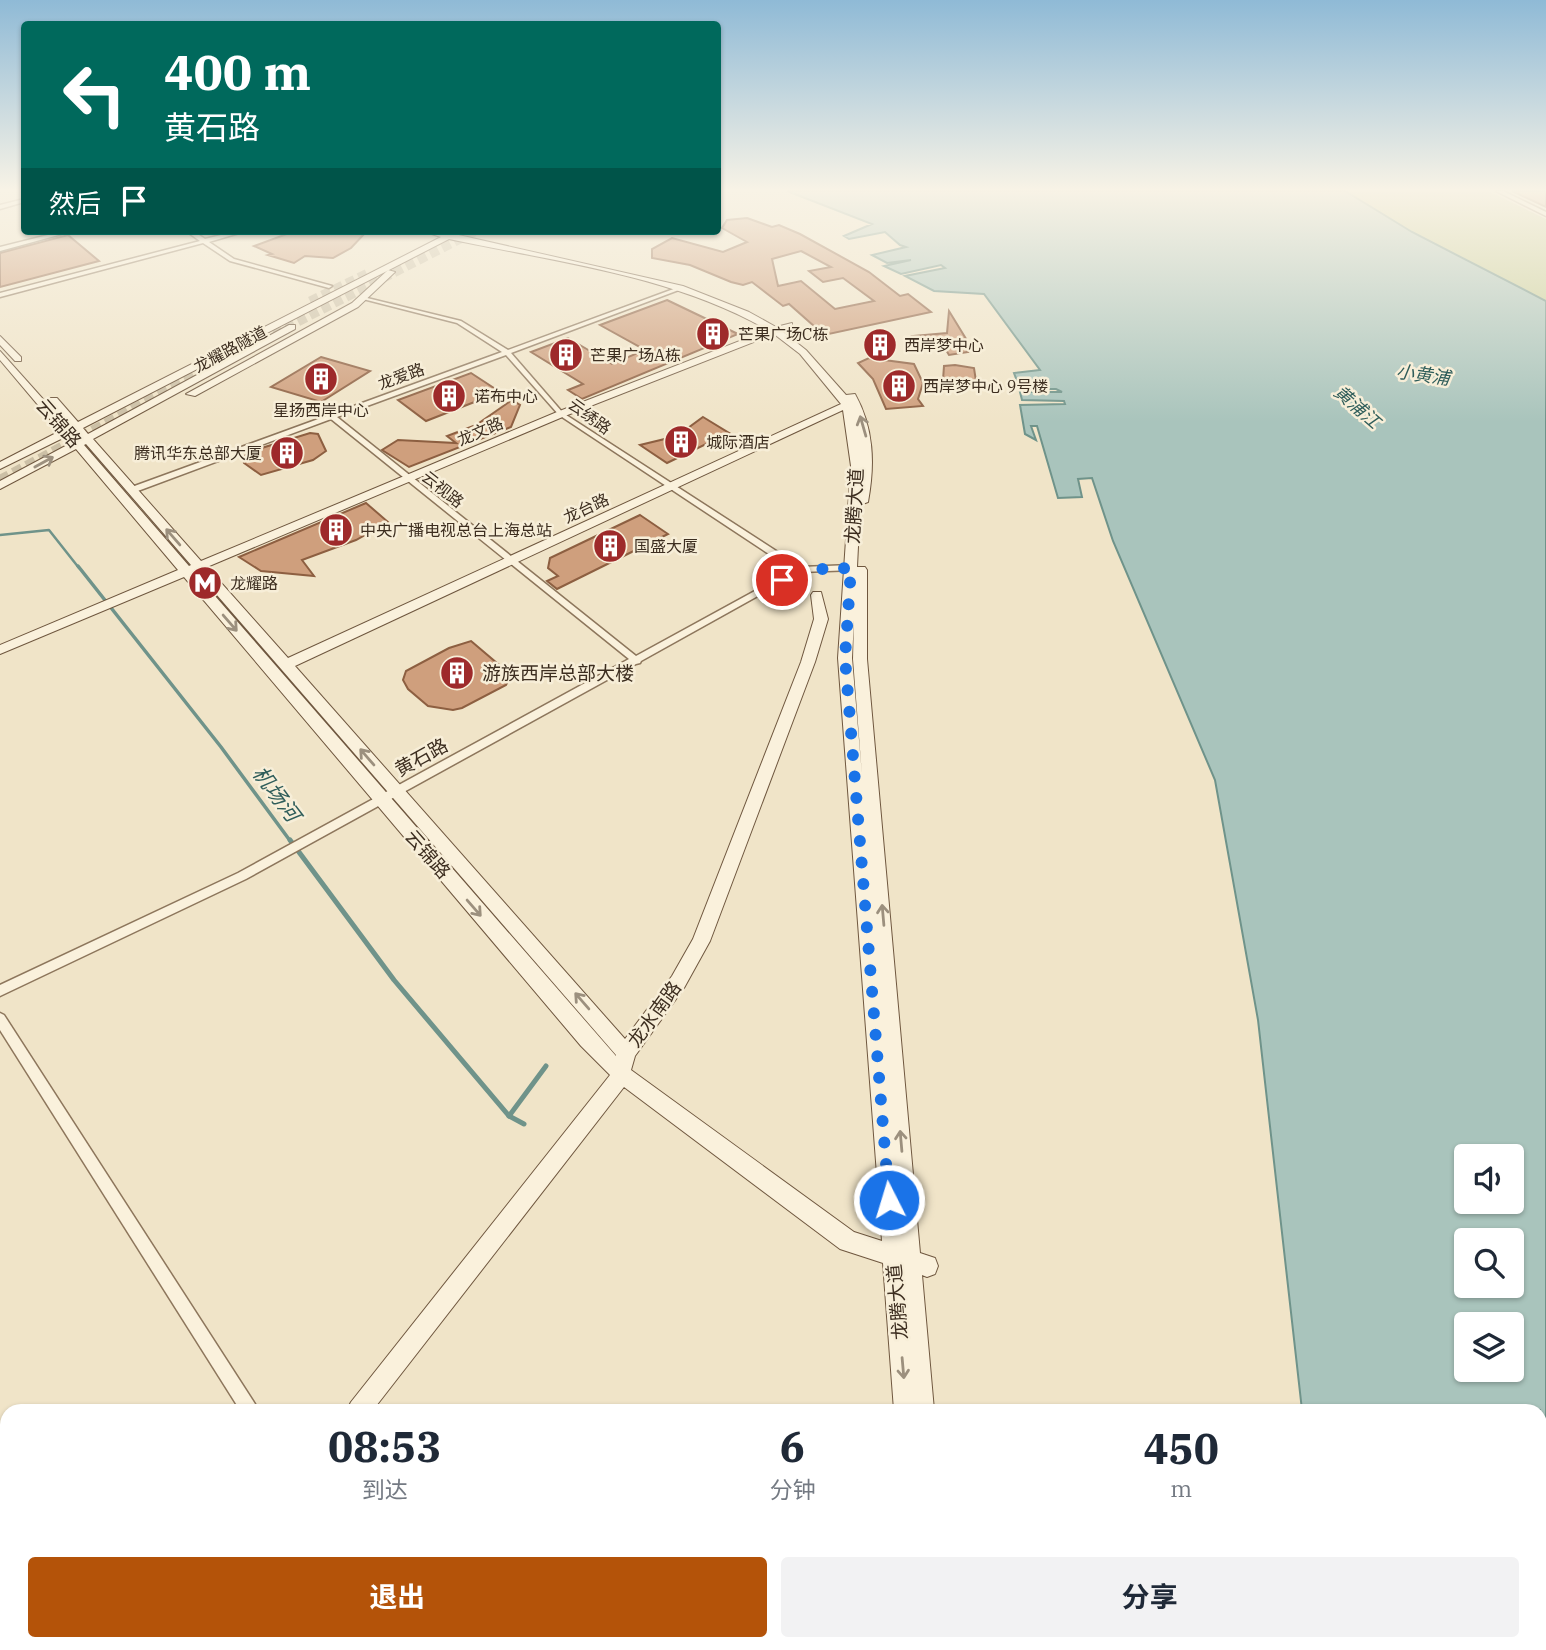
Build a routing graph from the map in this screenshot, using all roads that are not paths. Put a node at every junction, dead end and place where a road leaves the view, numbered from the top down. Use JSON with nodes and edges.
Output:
{"nodes":[{"id":1,"x":105,"y":268,"type":"edge"},
{"id":2,"x":262,"y":268,"type":"edge"},
{"id":3,"x":381,"y":268,"type":"edge"},
{"id":4,"x":385,"y":268,"type":"edge"},
{"id":5,"x":398,"y":268,"type":"edge"},
{"id":6,"x":599,"y":268,"type":"edge"},
{"id":7,"x":618,"y":268,"type":"edge"},
{"id":8,"x":386,"y":275,"type":"junction"},
{"id":9,"x":328,"y":286,"type":"junction"},
{"id":10,"x":681,"y":288,"type":"junction"},
{"id":11,"x":0,"y":296,"type":"edge"},
{"id":12,"x":365,"y":298,"type":"junction"},
{"id":13,"x":310,"y":301,"type":"tunnel mouth"},
{"id":14,"x":319,"y":318,"type":"tunnel mouth"},
{"id":15,"x":782,"y":327,"type":"junction"},
{"id":16,"x":0,"y":339,"type":"edge"},
{"id":17,"x":507,"y":352,"type":"junction"},
{"id":18,"x":0,"y":354,"type":"edge"},
{"id":19,"x":854,"y":401,"type":"junction"},
{"id":20,"x":156,"y":406,"type":"junction"},
{"id":21,"x":104,"y":408,"type":"junction"},
{"id":22,"x":561,"y":414,"type":"junction"},
{"id":23,"x":331,"y":416,"type":"junction"},
{"id":24,"x":71,"y":426,"type":"junction"},
{"id":25,"x":102,"y":430,"type":"junction"},
{"id":26,"x":117,"y":432,"type":"junction"},
{"id":27,"x":86,"y":443,"type":"junction"},
{"id":28,"x":0,"y":466,"type":"edge"},
{"id":29,"x":407,"y":478,"type":"junction"},
{"id":30,"x":0,"y":486,"type":"edge"},
{"id":31,"x":671,"y":488,"type":"junction"},
{"id":32,"x":132,"y":489,"type":"junction"},
{"id":33,"x":512,"y":561,"type":"junction"},
{"id":34,"x":856,"y":567,"type":"junction"},
{"id":35,"x":192,"y":568,"type":"junction"},
{"id":36,"x":799,"y":570,"type":"junction"},
{"id":37,"x":817,"y":595,"type":"dead end"},
{"id":38,"x":0,"y":650,"type":"edge"},
{"id":39,"x":637,"y":661,"type":"junction"},
{"id":40,"x":285,"y":665,"type":"junction"},
{"id":41,"x":390,"y":796,"type":"junction"},
{"id":42,"x":0,"y":991,"type":"edge"},
{"id":43,"x":0,"y":1019,"type":"edge"},
{"id":44,"x":624,"y":1063,"type":"junction"},
{"id":45,"x":910,"y":1261,"type":"junction"},
{"id":46,"x":245,"y":1404,"type":"edge"},
{"id":47,"x":364,"y":1404,"type":"edge"},
{"id":48,"x":906,"y":1404,"type":"edge"},
{"id":49,"x":922,"y":1404,"type":"edge"}],
"edges":[{"from":1,"to":11,"type":"street"},
{"from":2,"to":9,"type":"street"},
{"from":3,"to":9,"type":"main road"},
{"from":4,"to":21,"type":"main road"},
{"from":5,"to":8,"type":"main road"},
{"from":6,"to":10,"type":"main road","name":"龙腾大道"},
{"from":7,"to":15,"type":"main road","name":"龙腾大道"},
{"from":8,"to":12,"type":"main road"},
{"from":8,"to":25,"type":"main road"},
{"from":9,"to":21,"type":"main road"},
{"from":10,"to":15,"type":"main road","name":"龙腾大道"},
{"from":10,"to":17,"type":"street","name":"龙爱路"},
{"from":12,"to":17,"type":"street","name":"云绣路"},
{"from":12,"to":26,"type":"main road"},
{"from":13,"to":21,"type":"main road","name":"龙耀路隧道"},
{"from":14,"to":20,"type":"main road","name":"龙耀路隧道"},
{"from":15,"to":19,"type":"main road","name":"龙腾大道"},
{"from":15,"to":22,"type":"main road","name":"龙文路"},
{"from":16,"to":24,"type":"main road","name":"云锦路"},
{"from":17,"to":22,"type":"street","name":"云绣路"},
{"from":17,"to":23,"type":"street","name":"龙爱路"},
{"from":18,"to":24,"type":"main road","name":"云锦路"},
{"from":19,"to":31,"type":"main road","name":"龙台路"},
{"from":19,"to":34,"type":"main road","name":"龙腾大道"},
{"from":20,"to":25,"type":"main road","name":"龙耀路隧道"},
{"from":20,"to":26,"type":"main road","name":"龙耀路隧道"},
{"from":21,"to":24,"type":"main road","name":"龙耀路隧道"},
{"from":22,"to":29,"type":"main road","name":"龙文路"},
{"from":22,"to":31,"type":"street","name":"云绣路"},
{"from":23,"to":29,"type":"street","name":"云视路"},
{"from":23,"to":32,"type":"street","name":"龙爱路"},
{"from":24,"to":27,"type":"main road","name":"云锦路"},
{"from":24,"to":28,"type":"main road"},
{"from":25,"to":27,"type":"main road"},
{"from":26,"to":27,"type":"main road"},
{"from":30,"to":27,"type":"main road","one_way":true},
{"from":27,"to":32,"type":"main road","name":"云锦路"},
{"from":27,"to":35,"type":"main road","name":"云锦路"},
{"from":29,"to":33,"type":"street","name":"云视路"},
{"from":29,"to":35,"type":"main road","name":"龙文路"},
{"from":31,"to":33,"type":"main road","name":"龙台路"},
{"from":31,"to":36,"type":"street","name":"云绣路"},
{"from":35,"to":32,"type":"main road","name":"云锦路","one_way":true},
{"from":33,"to":39,"type":"street","name":"云视路"},
{"from":33,"to":40,"type":"main road","name":"龙台路"},
{"from":34,"to":36,"type":"street","name":"黄石路"},
{"from":34,"to":45,"type":"main road","name":"龙腾大道"},
{"from":35,"to":38,"type":"main road","name":"龙文路"},
{"from":35,"to":40,"type":"main road","name":"云锦路"},
{"from":35,"to":41,"type":"main road","name":"云锦路","one_way":true},
{"from":36,"to":39,"type":"street","name":"黄石路"},
{"from":37,"to":44,"type":"main road","name":"龙水南路"},
{"from":39,"to":41,"type":"street","name":"黄石路"},
{"from":41,"to":40,"type":"main road","name":"云锦路","one_way":true},
{"from":41,"to":42,"type":"street","name":"黄石路"},
{"from":41,"to":44,"type":"main road","name":"云锦路"},
{"from":43,"to":46,"type":"street"},
{"from":44,"to":45,"type":"main road","name":"云锦路"},
{"from":44,"to":47,"type":"main road","name":"龙水南路"},
{"from":45,"to":48,"type":"main road","name":"龙腾大道","one_way":true},
{"from":45,"to":49,"type":"main road","name":"龙腾大道"}]}
